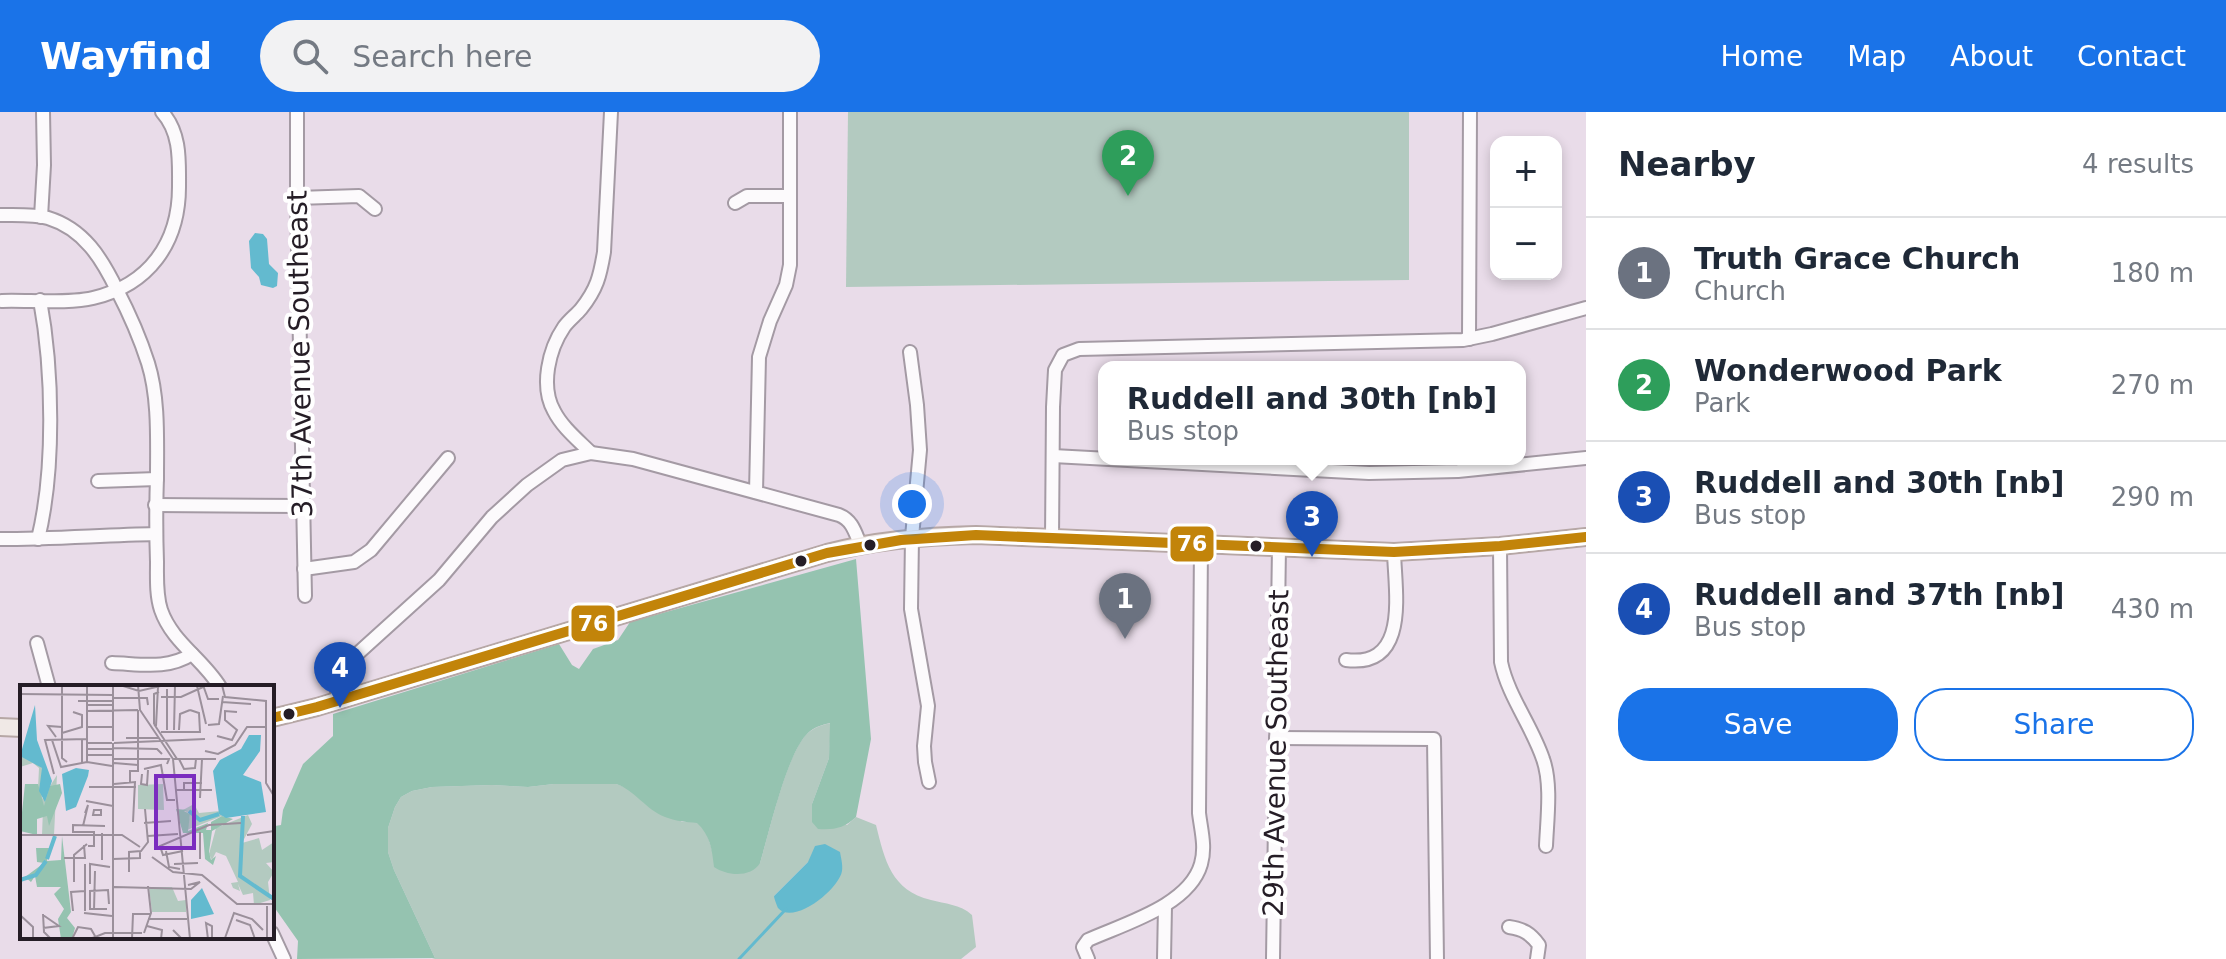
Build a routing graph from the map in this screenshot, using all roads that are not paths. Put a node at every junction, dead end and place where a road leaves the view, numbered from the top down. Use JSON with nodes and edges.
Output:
{"nodes":[{"id":1,"x":43,"y":112,"type":"edge"},
{"id":2,"x":162,"y":112,"type":"edge"},
{"id":3,"x":297,"y":112,"type":"edge"},
{"id":4,"x":611,"y":112,"type":"edge"},
{"id":5,"x":790,"y":112,"type":"edge"},
{"id":6,"x":1470,"y":112,"type":"edge"},
{"id":7,"x":790,"y":196,"type":"junction"},
{"id":8,"x":297,"y":198,"type":"junction"},
{"id":9,"x":735,"y":203,"type":"dead end"},
{"id":10,"x":375,"y":209,"type":"dead end"},
{"id":11,"x":0,"y":215,"type":"edge"},
{"id":12,"x":41,"y":217,"type":"junction"},
{"id":13,"x":117,"y":289,"type":"junction"},
{"id":14,"x":40,"y":300,"type":"junction"},
{"id":15,"x":2,"y":301,"type":"edge"},
{"id":16,"x":1586,"y":308,"type":"edge"},
{"id":17,"x":1469,"y":339,"type":"junction"},
{"id":18,"x":910,"y":352,"type":"dead end"},
{"id":19,"x":591,"y":453,"type":"junction"},
{"id":20,"x":1053,"y":456,"type":"junction"},
{"id":21,"x":448,"y":458,"type":"dead end"},
{"id":22,"x":1098,"y":458,"type":"edge"},
{"id":23,"x":1586,"y":458,"type":"edge"},
{"id":24,"x":1526,"y":464,"type":"edge"},
{"id":25,"x":1220,"y":465,"type":"edge"},
{"id":26,"x":1517,"y":465,"type":"edge"},
{"id":27,"x":157,"y":479,"type":"junction"},
{"id":28,"x":98,"y":481,"type":"dead end"},
{"id":29,"x":756,"y":492,"type":"junction"},
{"id":30,"x":155,"y":505,"type":"junction"},
{"id":31,"x":303,"y":506,"type":"junction"},
{"id":32,"x":156,"y":534,"type":"junction"},
{"id":33,"x":912,"y":537,"type":"junction"},
{"id":34,"x":1586,"y":537,"type":"edge"},
{"id":35,"x":0,"y":539,"type":"edge"},
{"id":36,"x":38,"y":539,"type":"junction"},
{"id":37,"x":1052,"y":539,"type":"junction"},
{"id":38,"x":860,"y":544,"type":"junction"},
{"id":39,"x":1201,"y":544,"type":"junction"},
{"id":40,"x":1500,"y":546,"type":"junction"},
{"id":41,"x":1279,"y":547,"type":"junction"},
{"id":42,"x":1394,"y":552,"type":"junction"},
{"id":43,"x":304,"y":569,"type":"junction"},
{"id":44,"x":305,"y":596,"type":"dead end"},
{"id":45,"x":37,"y":643,"type":"dead end"},
{"id":46,"x":192,"y":654,"type":"junction"},
{"id":47,"x":1346,"y":660,"type":"dead end"},
{"id":48,"x":112,"y":663,"type":"dead end"},
{"id":49,"x":48,"y":685,"type":"edge"},
{"id":50,"x":219,"y":685,"type":"edge"},
{"id":51,"x":338,"y":701,"type":"junction"},
{"id":52,"x":274,"y":717,"type":"edge"},
{"id":53,"x":0,"y":727,"type":"edge"},
{"id":54,"x":20,"y":728,"type":"edge"},
{"id":55,"x":1276,"y":738,"type":"junction"},
{"id":56,"x":929,"y":782,"type":"dead end"},
{"id":57,"x":1546,"y":846,"type":"dead end"},
{"id":58,"x":1165,"y":906,"type":"junction"},
{"id":59,"x":1509,"y":927,"type":"dead end"},
{"id":60,"x":274,"y":937,"type":"edge"},
{"id":61,"x":284,"y":959,"type":"edge"},
{"id":62,"x":1088,"y":959,"type":"edge"},
{"id":63,"x":1164,"y":959,"type":"edge"},
{"id":64,"x":1273,"y":959,"type":"edge"},
{"id":65,"x":1437,"y":959,"type":"edge"},
{"id":66,"x":1537,"y":959,"type":"edge"}],
"edges":[{"from":1,"to":12,"type":"street"},
{"from":2,"to":13,"type":"street"},
{"from":3,"to":8,"type":"street","name":"37th Avenue Southeast"},
{"from":4,"to":19,"type":"street"},
{"from":5,"to":7,"type":"street"},
{"from":6,"to":17,"type":"street"},
{"from":7,"to":9,"type":"street"},
{"from":7,"to":29,"type":"street"},
{"from":8,"to":10,"type":"street"},
{"from":8,"to":31,"type":"street","name":"37th Avenue Southeast"},
{"from":11,"to":12,"type":"street"},
{"from":12,"to":13,"type":"street"},
{"from":13,"to":14,"type":"street"},
{"from":13,"to":27,"type":"street"},
{"from":14,"to":15,"type":"street"},
{"from":14,"to":36,"type":"street"},
{"from":16,"to":17,"type":"street"},
{"from":17,"to":20,"type":"street"},
{"from":18,"to":33,"type":"street"},
{"from":19,"to":29,"type":"street"},
{"from":19,"to":51,"type":"street"},
{"from":20,"to":22,"type":"street"},
{"from":20,"to":37,"type":"street"},
{"from":21,"to":43,"type":"street"},
{"from":23,"to":24,"type":"street"},
{"from":25,"to":26,"type":"street"},
{"from":27,"to":28,"type":"street"},
{"from":27,"to":30,"type":"street"},
{"from":29,"to":38,"type":"street"},
{"from":30,"to":31,"type":"street"},
{"from":30,"to":32,"type":"street"},
{"from":31,"to":43,"type":"street","name":"37th Avenue Southeast"},
{"from":32,"to":36,"type":"street"},
{"from":32,"to":46,"type":"street"},
{"from":33,"to":37,"type":"main road"},
{"from":33,"to":38,"type":"main road"},
{"from":33,"to":56,"type":"street"},
{"from":34,"to":40,"type":"main road"},
{"from":35,"to":36,"type":"street"},
{"from":37,"to":39,"type":"main road"},
{"from":38,"to":51,"type":"main road"},
{"from":39,"to":41,"type":"main road"},
{"from":39,"to":58,"type":"street"},
{"from":40,"to":42,"type":"main road"},
{"from":40,"to":57,"type":"street"},
{"from":41,"to":42,"type":"main road"},
{"from":41,"to":55,"type":"street","name":"29th Avenue Southeast"},
{"from":42,"to":47,"type":"street"},
{"from":43,"to":44,"type":"street","name":"37th Avenue Southeast"},
{"from":45,"to":49,"type":"street"},
{"from":46,"to":48,"type":"street"},
{"from":46,"to":50,"type":"street"},
{"from":51,"to":52,"type":"main road"},
{"from":53,"to":54,"type":"main road"},
{"from":55,"to":64,"type":"street","name":"29th Avenue Southeast"},
{"from":55,"to":65,"type":"street"},
{"from":58,"to":62,"type":"street"},
{"from":58,"to":63,"type":"street"},
{"from":59,"to":66,"type":"street"},
{"from":60,"to":61,"type":"street"}]}
